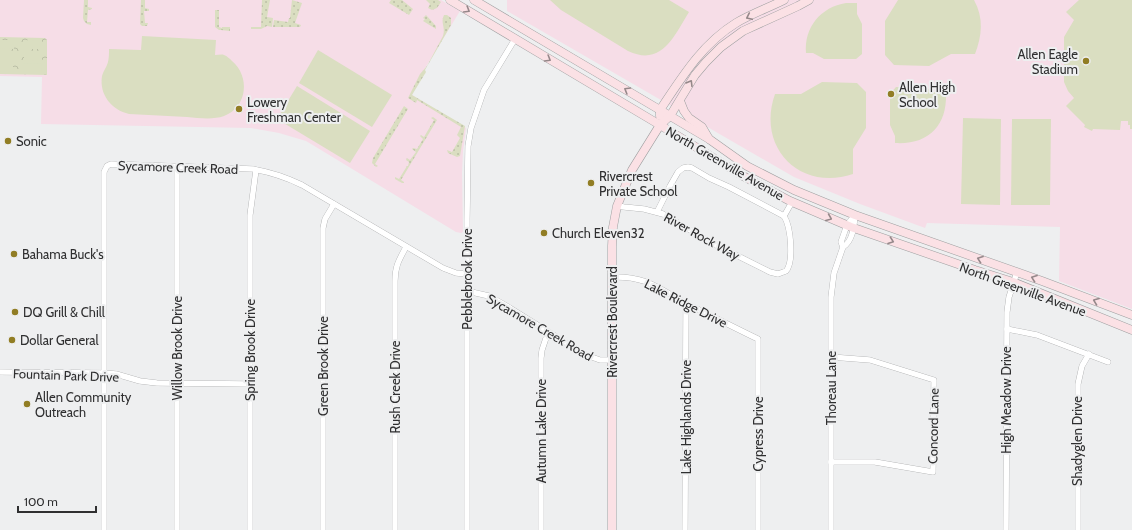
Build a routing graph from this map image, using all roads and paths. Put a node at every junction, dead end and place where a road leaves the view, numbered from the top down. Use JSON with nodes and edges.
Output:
{"nodes":[{"id":1,"x":450,"y":0,"type":"edge"},
{"id":2,"x":474,"y":0,"type":"edge"},
{"id":3,"x":784,"y":0,"type":"edge"},
{"id":4,"x":809,"y":0,"type":"edge"},
{"id":5,"x":521,"y":28,"type":"junction"},
{"id":6,"x":514,"y":39,"type":"junction"},
{"id":7,"x":680,"y":100,"type":"junction"},
{"id":8,"x":660,"y":110,"type":"junction"},
{"id":9,"x":670,"y":116,"type":"junction"},
{"id":10,"x":660,"y":124,"type":"junction"},
{"id":11,"x":709,"y":139,"type":"junction"},
{"id":12,"x":177,"y":167,"type":"junction"},
{"id":13,"x":256,"y":170,"type":"junction"},
{"id":14,"x":792,"y":202,"type":"junction"},
{"id":15,"x":334,"y":204,"type":"junction"},
{"id":16,"x":617,"y":206,"type":"junction"},
{"id":17,"x":658,"y":212,"type":"junction"},
{"id":18,"x":855,"y":215,"type":"junction"},
{"id":19,"x":784,"y":216,"type":"junction"},
{"id":20,"x":851,"y":227,"type":"junction"},
{"id":21,"x":406,"y":247,"type":"junction"},
{"id":22,"x":1017,"y":272,"type":"junction"},
{"id":23,"x":467,"y":274,"type":"junction"},
{"id":24,"x":612,"y":277,"type":"junction"},
{"id":25,"x":1013,"y":282,"type":"junction"},
{"id":26,"x":467,"y":291,"type":"junction"},
{"id":27,"x":686,"y":303,"type":"junction"},
{"id":28,"x":1132,"y":315,"type":"edge"},
{"id":29,"x":1007,"y":329,"type":"junction"},
{"id":30,"x":1132,"y":330,"type":"edge"},
{"id":31,"x":548,"y":332,"type":"junction"},
{"id":32,"x":758,"y":339,"type":"joint"},
{"id":33,"x":1088,"y":354,"type":"junction"},
{"id":34,"x":831,"y":357,"type":"junction"},
{"id":35,"x":612,"y":360,"type":"junction"},
{"id":36,"x":1108,"y":362,"type":"dead end"},
{"id":37,"x":0,"y":372,"type":"edge"},
{"id":38,"x":104,"y":373,"type":"junction"},
{"id":39,"x":176,"y":384,"type":"junction"},
{"id":40,"x":250,"y":384,"type":"junction"},
{"id":41,"x":831,"y":462,"type":"junction"},
{"id":42,"x":104,"y":530,"type":"edge"},
{"id":43,"x":177,"y":530,"type":"edge"},
{"id":44,"x":250,"y":530,"type":"edge"},
{"id":45,"x":323,"y":530,"type":"edge"},
{"id":46,"x":395,"y":530,"type":"edge"},
{"id":47,"x":467,"y":530,"type":"edge"},
{"id":48,"x":541,"y":530,"type":"edge"},
{"id":49,"x":612,"y":530,"type":"edge"},
{"id":50,"x":685,"y":530,"type":"edge"},
{"id":51,"x":758,"y":530,"type":"edge"},
{"id":52,"x":831,"y":530,"type":"edge"},
{"id":53,"x":1006,"y":530,"type":"edge"},
{"id":54,"x":1078,"y":530,"type":"edge"}],
"edges":[{"from":1,"to":6,"type":"main road","name":"North Greenville Avenue","one_way":true},
{"from":2,"to":5,"type":"main road","name":"North Greenville Avenue"},
{"from":3,"to":8,"type":"main road","one_way":true},
{"from":7,"to":4,"type":"main road","name":"Rivercrest Boulevard","one_way":true},
{"from":5,"to":6,"type":"main road"},
{"from":8,"to":5,"type":"main road","name":"North Greenville Avenue","one_way":true},
{"from":6,"to":10,"type":"main road","name":"North Greenville Avenue","one_way":true},
{"from":6,"to":23,"type":"street","name":"Pebblebrook Drive"},
{"from":7,"to":9,"type":"main road","name":"Rivercrest Boulevard"},
{"from":7,"to":11,"type":"main road"},
{"from":8,"to":9,"type":"main road","name":"North Greenville Avenue"},
{"from":8,"to":10,"type":"main road"},
{"from":9,"to":10,"type":"main road","name":"Rivercrest Boulevard"},
{"from":9,"to":11,"type":"main road","name":"North Greenville Avenue"},
{"from":10,"to":14,"type":"main road","name":"North Greenville Avenue"},
{"from":10,"to":16,"type":"main road","name":"Rivercrest Boulevard"},
{"from":11,"to":18,"type":"main road","name":"North Greenville Avenue"},
{"from":12,"to":13,"type":"street","name":"Sycamore Creek Road"},
{"from":12,"to":38,"type":"street","name":"Sycamore Creek Road"},
{"from":12,"to":39,"type":"street","name":"Willow Brook Drive"},
{"from":13,"to":15,"type":"street","name":"Sycamore Creek Road"},
{"from":13,"to":40,"type":"street","name":"Spring Brook Drive"},
{"from":14,"to":19,"type":"street"},
{"from":14,"to":20,"type":"main road","name":"North Greenville Avenue","one_way":true},
{"from":15,"to":21,"type":"street","name":"Sycamore Creek Road"},
{"from":15,"to":45,"type":"street","name":"Green Brook Drive"},
{"from":16,"to":17,"type":"street","name":"River Rock Way"},
{"from":16,"to":24,"type":"main road","name":"Rivercrest Boulevard"},
{"from":17,"to":19,"type":"street"},
{"from":17,"to":19,"type":"street","name":"River Rock Way"},
{"from":18,"to":20,"type":"street","name":"Thoreau Lane"},
{"from":22,"to":18,"type":"main road","name":"North Greenville Avenue","one_way":true},
{"from":20,"to":25,"type":"main road","name":"North Greenville Avenue","one_way":true},
{"from":20,"to":34,"type":"street","name":"Thoreau Lane"},
{"from":21,"to":23,"type":"street","name":"Sycamore Creek Road"},
{"from":21,"to":46,"type":"street","name":"Rush Creek Drive"},
{"from":22,"to":25,"type":"street","name":"High Meadow Drive"},
{"from":28,"to":22,"type":"main road","name":"North Greenville Avenue","one_way":true},
{"from":23,"to":26,"type":"street","name":"Pebblebrook Drive"},
{"from":24,"to":27,"type":"street","name":"Lake Ridge Drive"},
{"from":24,"to":35,"type":"main road","name":"Rivercrest Boulevard"},
{"from":25,"to":29,"type":"street","name":"High Meadow Drive"},
{"from":25,"to":30,"type":"main road","name":"North Greenville Avenue"},
{"from":26,"to":31,"type":"street","name":"Sycamore Creek Road"},
{"from":26,"to":47,"type":"street","name":"Pebblebrook Drive"},
{"from":27,"to":32,"type":"street","name":"Lake Ridge Drive"},
{"from":27,"to":50,"type":"street","name":"Lake Highlands Drive"},
{"from":29,"to":33,"type":"street"},
{"from":29,"to":53,"type":"street","name":"High Meadow Drive"},
{"from":31,"to":35,"type":"street","name":"Sycamore Creek Road"},
{"from":31,"to":48,"type":"street","name":"Autumn Lake Drive"},
{"from":32,"to":51,"type":"street","name":"Cypress Drive"},
{"from":33,"to":36,"type":"street"},
{"from":33,"to":54,"type":"street","name":"Shadyglen Drive"},
{"from":34,"to":41,"type":"street","name":"Thoreau Lane"},
{"from":34,"to":41,"type":"street","name":"Concord Lane"},
{"from":35,"to":49,"type":"main road","name":"Rivercrest Boulevard"},
{"from":37,"to":38,"type":"street","name":"Fountain Park Drive"},
{"from":38,"to":39,"type":"street","name":"Fountain Park Drive"},
{"from":38,"to":42,"type":"street","name":"Sycamore Creek Road"},
{"from":39,"to":40,"type":"street","name":"Fountain Park Drive"},
{"from":39,"to":43,"type":"street","name":"Willow Brook Drive"},
{"from":40,"to":44,"type":"street","name":"Spring Brook Drive"},
{"from":41,"to":52,"type":"street","name":"Thoreau Lane"}]}
